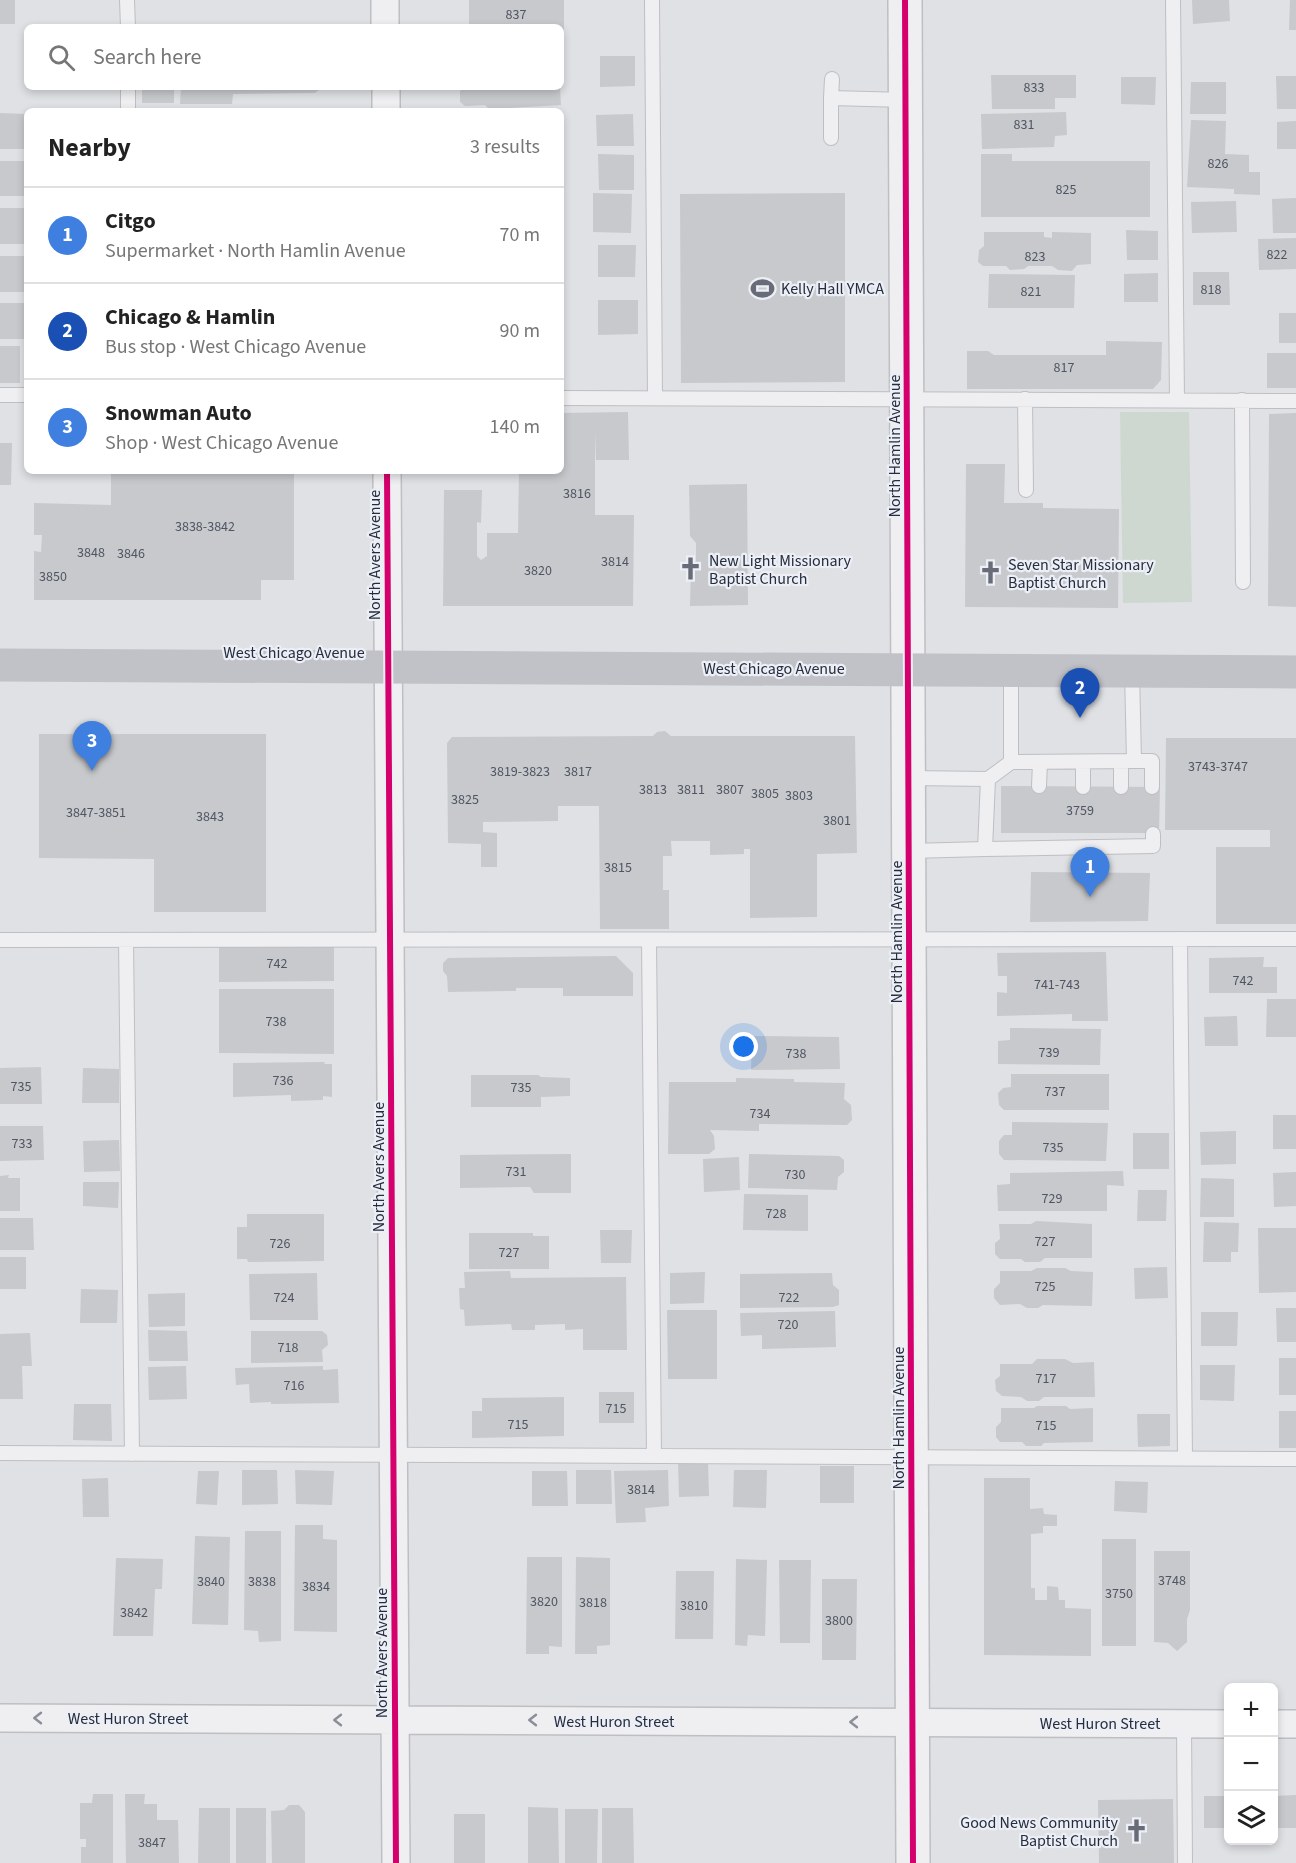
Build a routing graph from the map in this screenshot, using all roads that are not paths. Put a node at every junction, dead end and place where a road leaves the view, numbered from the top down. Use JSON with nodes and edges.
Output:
{"nodes":[{"id":1,"x":127,"y":0,"type":"edge"},
{"id":2,"x":385,"y":0,"type":"edge"},
{"id":3,"x":652,"y":0,"type":"edge"},
{"id":4,"x":905,"y":0,"type":"edge"},
{"id":5,"x":1173,"y":0,"type":"edge"},
{"id":6,"x":128,"y":24,"type":"edge"},
{"id":7,"x":385,"y":24,"type":"edge"},
{"id":8,"x":832,"y":79,"type":"dead end"},
{"id":9,"x":128,"y":90,"type":"edge"},
{"id":10,"x":386,"y":90,"type":"edge"},
{"id":11,"x":831,"y":98,"type":"junction"},
{"id":12,"x":906,"y":100,"type":"junction"},
{"id":13,"x":128,"y":108,"type":"edge"},
{"id":14,"x":386,"y":108,"type":"edge"},
{"id":15,"x":831,"y":138,"type":"dead end"},
{"id":16,"x":0,"y":395,"type":"edge"},
{"id":17,"x":24,"y":396,"type":"edge"},
{"id":18,"x":564,"y":398,"type":"edge"},
{"id":19,"x":655,"y":398,"type":"junction"},
{"id":20,"x":908,"y":399,"type":"junction"},
{"id":21,"x":1025,"y":399,"type":"junction"},
{"id":22,"x":1177,"y":400,"type":"junction"},
{"id":23,"x":1242,"y":400,"type":"junction"},
{"id":24,"x":1296,"y":401,"type":"edge"},
{"id":25,"x":387,"y":474,"type":"edge"},
{"id":26,"x":1026,"y":490,"type":"dead end"},
{"id":27,"x":1243,"y":582,"type":"dead end"},
{"id":28,"x":0,"y":664,"type":"edge"},
{"id":29,"x":388,"y":666,"type":"junction"},
{"id":30,"x":909,"y":668,"type":"junction"},
{"id":31,"x":1011,"y":670,"type":"junction"},
{"id":32,"x":1132,"y":671,"type":"junction"},
{"id":33,"x":1296,"y":672,"type":"edge"},
{"id":34,"x":1127,"y":761,"type":"junction"},
{"id":35,"x":1011,"y":762,"type":"junction"},
{"id":36,"x":1083,"y":762,"type":"junction"},
{"id":37,"x":1040,"y":763,"type":"junction"},
{"id":38,"x":910,"y":778,"type":"junction"},
{"id":39,"x":988,"y":779,"type":"junction"},
{"id":40,"x":1039,"y":786,"type":"dead end"},
{"id":41,"x":1083,"y":787,"type":"dead end"},
{"id":42,"x":1121,"y":787,"type":"dead end"},
{"id":43,"x":1152,"y":787,"type":"dead end"},
{"id":44,"x":1039,"y":833,"type":"dead end"},
{"id":45,"x":1152,"y":834,"type":"dead end"},
{"id":46,"x":1038,"y":848,"type":"junction"},
{"id":47,"x":986,"y":849,"type":"junction"},
{"id":48,"x":910,"y":851,"type":"junction"},
{"id":49,"x":1180,"y":939,"type":"junction"},
{"id":50,"x":1296,"y":939,"type":"edge"},
{"id":51,"x":0,"y":940,"type":"edge"},
{"id":52,"x":126,"y":940,"type":"junction"},
{"id":53,"x":390,"y":940,"type":"junction"},
{"id":54,"x":650,"y":940,"type":"junction"},
{"id":55,"x":910,"y":940,"type":"junction"},
{"id":56,"x":0,"y":1453,"type":"edge"},
{"id":57,"x":132,"y":1454,"type":"junction"},
{"id":58,"x":393,"y":1455,"type":"junction"},
{"id":59,"x":654,"y":1456,"type":"junction"},
{"id":60,"x":912,"y":1457,"type":"junction"},
{"id":61,"x":1185,"y":1458,"type":"junction"},
{"id":62,"x":1296,"y":1459,"type":"edge"},
{"id":63,"x":0,"y":1718,"type":"edge"},
{"id":64,"x":395,"y":1720,"type":"junction"},
{"id":65,"x":913,"y":1722,"type":"junction"},
{"id":66,"x":1184,"y":1724,"type":"junction"},
{"id":67,"x":1224,"y":1724,"type":"edge"},
{"id":68,"x":1278,"y":1724,"type":"edge"},
{"id":69,"x":1296,"y":1724,"type":"edge"},
{"id":70,"x":396,"y":1863,"type":"edge"},
{"id":71,"x":913,"y":1863,"type":"edge"},
{"id":72,"x":1185,"y":1863,"type":"edge"}],
"edges":[{"from":1,"to":6,"type":"lane"},
{"from":2,"to":7,"type":"street"},
{"from":3,"to":19,"type":"lane"},
{"from":4,"to":12,"type":"street","name":"North Hamlin Avenue"},
{"from":5,"to":22,"type":"lane"},
{"from":8,"to":11,"type":"lane"},
{"from":9,"to":13,"type":"lane"},
{"from":10,"to":14,"type":"street"},
{"from":11,"to":12,"type":"lane"},
{"from":11,"to":15,"type":"lane"},
{"from":12,"to":20,"type":"street","name":"North Hamlin Avenue"},
{"from":16,"to":17,"type":"lane"},
{"from":18,"to":19,"type":"lane"},
{"from":19,"to":20,"type":"lane"},
{"from":20,"to":21,"type":"lane"},
{"from":20,"to":30,"type":"street","name":"North Hamlin Avenue"},
{"from":21,"to":22,"type":"lane"},
{"from":21,"to":26,"type":"lane"},
{"from":22,"to":23,"type":"lane"},
{"from":23,"to":24,"type":"lane"},
{"from":23,"to":27,"type":"lane"},
{"from":25,"to":29,"type":"street","name":"North Avers Avenue"},
{"from":28,"to":29,"type":"main road","name":"West Chicago Avenue"},
{"from":29,"to":30,"type":"main road","name":"West Chicago Avenue"},
{"from":29,"to":53,"type":"street","name":"North Avers Avenue"},
{"from":30,"to":31,"type":"main road","name":"West Chicago Avenue"},
{"from":30,"to":38,"type":"street","name":"North Hamlin Avenue"},
{"from":31,"to":32,"type":"main road","name":"West Chicago Avenue"},
{"from":31,"to":35,"type":"lane"},
{"from":32,"to":33,"type":"main road","name":"West Chicago Avenue"},
{"from":32,"to":34,"type":"lane"},
{"from":34,"to":36,"type":"lane"},
{"from":34,"to":42,"type":"lane"},
{"from":34,"to":43,"type":"lane"},
{"from":35,"to":37,"type":"lane"},
{"from":35,"to":39,"type":"lane"},
{"from":36,"to":37,"type":"lane"},
{"from":36,"to":41,"type":"lane"},
{"from":37,"to":40,"type":"lane"},
{"from":38,"to":39,"type":"lane"},
{"from":38,"to":48,"type":"street","name":"North Hamlin Avenue"},
{"from":39,"to":47,"type":"lane"},
{"from":44,"to":46,"type":"lane"},
{"from":45,"to":46,"type":"lane"},
{"from":46,"to":47,"type":"lane"},
{"from":47,"to":48,"type":"lane"},
{"from":48,"to":55,"type":"street","name":"North Hamlin Avenue"},
{"from":49,"to":50,"type":"lane"},
{"from":49,"to":55,"type":"lane"},
{"from":49,"to":61,"type":"lane"},
{"from":51,"to":52,"type":"lane"},
{"from":52,"to":53,"type":"lane"},
{"from":52,"to":57,"type":"lane"},
{"from":53,"to":54,"type":"lane"},
{"from":53,"to":58,"type":"street","name":"North Avers Avenue"},
{"from":54,"to":55,"type":"lane"},
{"from":54,"to":59,"type":"lane"},
{"from":55,"to":60,"type":"street","name":"North Hamlin Avenue"},
{"from":56,"to":57,"type":"lane"},
{"from":57,"to":58,"type":"lane"},
{"from":58,"to":59,"type":"lane"},
{"from":58,"to":64,"type":"street","name":"North Avers Avenue"},
{"from":59,"to":60,"type":"lane"},
{"from":60,"to":61,"type":"lane"},
{"from":60,"to":65,"type":"street","name":"North Hamlin Avenue"},
{"from":61,"to":62,"type":"lane"},
{"from":64,"to":63,"type":"street","name":"West Huron Street","one_way":true},
{"from":65,"to":64,"type":"street","name":"West Huron Street","one_way":true},
{"from":64,"to":70,"type":"street","name":"North Avers Avenue"},
{"from":65,"to":66,"type":"street","name":"West Huron Street"},
{"from":65,"to":71,"type":"street","name":"North Hamlin Avenue"},
{"from":66,"to":67,"type":"street","name":"West Huron Street"},
{"from":66,"to":72,"type":"lane"},
{"from":68,"to":69,"type":"street"}]}
